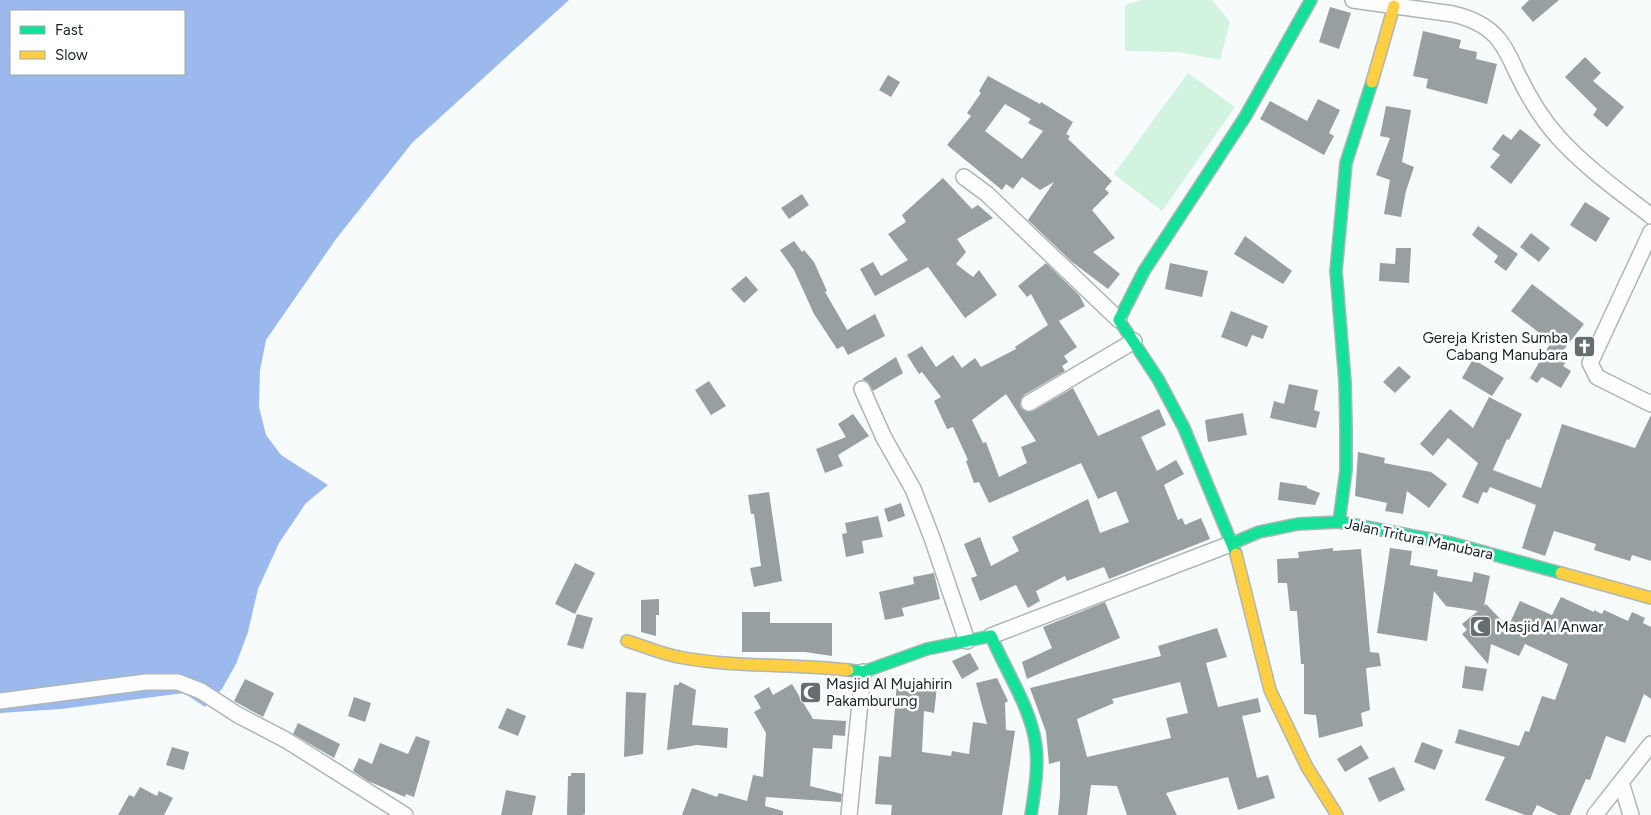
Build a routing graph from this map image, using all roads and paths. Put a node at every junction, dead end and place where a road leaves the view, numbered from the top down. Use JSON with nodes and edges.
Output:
{"nodes":[{"id":1,"x":1311,"y":0,"type":"edge"},
{"id":2,"x":1353,"y":0,"type":"edge"},
{"id":3,"x":1394,"y":6,"type":"junction"},
{"id":4,"x":964,"y":177,"type":"dead end"},
{"id":5,"x":1651,"y":216,"type":"edge"},
{"id":6,"x":1651,"y":232,"type":"edge"},
{"id":7,"x":1119,"y":320,"type":"junction"},
{"id":8,"x":1134,"y":341,"type":"junction"},
{"id":9,"x":862,"y":389,"type":"dead end"},
{"id":10,"x":1029,"y":403,"type":"dead end"},
{"id":11,"x":1651,"y":404,"type":"edge"},
{"id":12,"x":1339,"y":522,"type":"junction"},
{"id":13,"x":1233,"y":542,"type":"junction"},
{"id":14,"x":1651,"y":598,"type":"edge"},
{"id":15,"x":991,"y":636,"type":"junction"},
{"id":16,"x":627,"y":641,"type":"dead end"},
{"id":17,"x":967,"y":641,"type":"junction"},
{"id":18,"x":864,"y":672,"type":"junction"},
{"id":19,"x":0,"y":701,"type":"edge"},
{"id":20,"x":1651,"y":744,"type":"edge"},
{"id":21,"x":1621,"y":782,"type":"junction"},
{"id":22,"x":405,"y":815,"type":"edge"},
{"id":23,"x":849,"y":815,"type":"edge"},
{"id":24,"x":1031,"y":815,"type":"edge"},
{"id":25,"x":1337,"y":815,"type":"edge"},
{"id":26,"x":1595,"y":815,"type":"edge"},
{"id":27,"x":1631,"y":815,"type":"edge"}],
"edges":[{"from":1,"to":7,"type":"street"},
{"from":2,"to":3,"type":"street"},
{"from":3,"to":5,"type":"street"},
{"from":3,"to":12,"type":"street"},
{"from":4,"to":7,"type":"street"},
{"from":6,"to":11,"type":"street"},
{"from":7,"to":8,"type":"street"},
{"from":8,"to":10,"type":"street"},
{"from":8,"to":13,"type":"street"},
{"from":9,"to":17,"type":"street"},
{"from":12,"to":13,"type":"street","name":"Jalan Tritura Manubara"},
{"from":12,"to":14,"type":"street","name":"Jalan Tritura Manubara"},
{"from":13,"to":15,"type":"street","name":"Jalan Tritura Manubara"},
{"from":13,"to":25,"type":"street"},
{"from":15,"to":17,"type":"street"},
{"from":15,"to":24,"type":"street"},
{"from":16,"to":18,"type":"street"},
{"from":17,"to":18,"type":"street"},
{"from":18,"to":23,"type":"street"},
{"from":19,"to":22,"type":"street"},
{"from":20,"to":21,"type":"street"},
{"from":21,"to":26,"type":"street"},
{"from":21,"to":27,"type":"street"}]}
